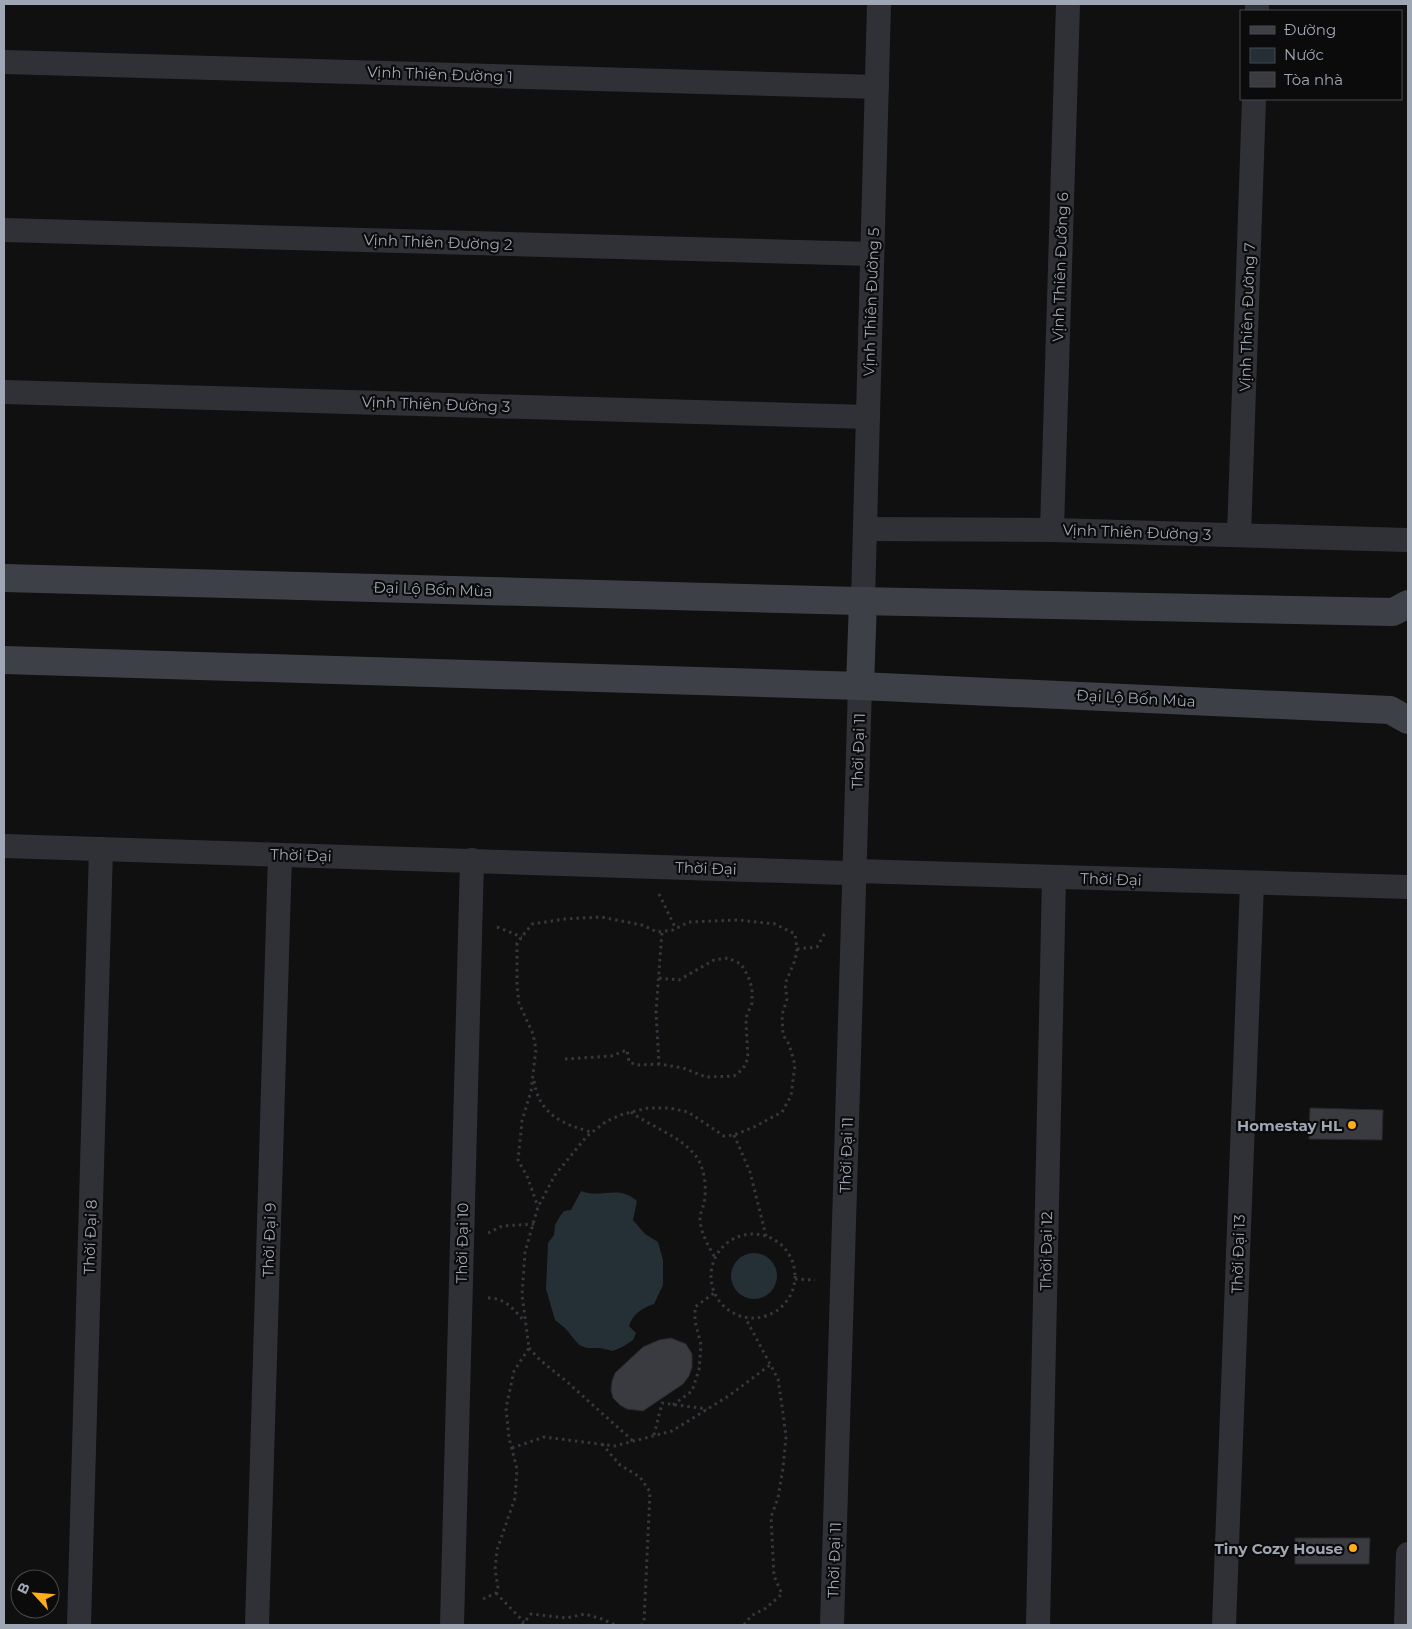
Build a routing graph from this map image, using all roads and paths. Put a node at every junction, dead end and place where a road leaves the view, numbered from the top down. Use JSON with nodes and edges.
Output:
{"nodes":[{"id":1,"x":879,"y":4,"type":"edge"},
{"id":2,"x":1068,"y":4,"type":"edge"},
{"id":3,"x":4,"y":62,"type":"edge"},
{"id":4,"x":877,"y":87,"type":"junction"},
{"id":5,"x":1254,"y":100,"type":"edge"},
{"id":6,"x":4,"y":230,"type":"edge"},
{"id":7,"x":872,"y":254,"type":"junction"},
{"id":8,"x":4,"y":392,"type":"edge"},
{"id":9,"x":868,"y":417,"type":"junction"},
{"id":10,"x":865,"y":528,"type":"junction"},
{"id":11,"x":1052,"y":530,"type":"junction"},
{"id":12,"x":1239,"y":536,"type":"junction"},
{"id":13,"x":1408,"y":540,"type":"edge"},
{"id":14,"x":4,"y":578,"type":"edge"},
{"id":15,"x":863,"y":601,"type":"junction"},
{"id":16,"x":1408,"y":604,"type":"edge"},
{"id":17,"x":4,"y":660,"type":"edge"},
{"id":18,"x":860,"y":686,"type":"junction"},
{"id":19,"x":1408,"y":720,"type":"edge"},
{"id":20,"x":4,"y":846,"type":"edge"},
{"id":21,"x":101,"y":849,"type":"junction"},
{"id":22,"x":280,"y":855,"type":"junction"},
{"id":23,"x":472,"y":860,"type":"junction"},
{"id":24,"x":855,"y":871,"type":"junction"},
{"id":25,"x":1054,"y":877,"type":"junction"},
{"id":26,"x":1252,"y":883,"type":"junction"},
{"id":27,"x":1408,"y":887,"type":"edge"},
{"id":28,"x":658,"y":891,"type":"dead end"},
{"id":29,"x":493,"y":925,"type":"dead end"},
{"id":30,"x":676,"y":928,"type":"junction"},
{"id":31,"x":827,"y":930,"type":"dead end"},
{"id":32,"x":662,"y":932,"type":"junction"},
{"id":33,"x":522,"y":937,"type":"junction"},
{"id":34,"x":797,"y":949,"type":"junction"},
{"id":35,"x":659,"y":978,"type":"junction"},
{"id":36,"x":565,"y":1060,"type":"dead end"},
{"id":37,"x":659,"y":1064,"type":"junction"},
{"id":38,"x":534,"y":1076,"type":"junction"},
{"id":39,"x":630,"y":1112,"type":"junction"},
{"id":40,"x":591,"y":1132,"type":"junction"},
{"id":41,"x":734,"y":1135,"type":"junction"},
{"id":42,"x":538,"y":1207,"type":"junction"},
{"id":43,"x":534,"y":1224,"type":"junction"},
{"id":44,"x":487,"y":1234,"type":"dead end"},
{"id":45,"x":766,"y":1236,"type":"junction"},
{"id":46,"x":715,"y":1258,"type":"junction"},
{"id":47,"x":795,"y":1280,"type":"junction"},
{"id":48,"x":814,"y":1280,"type":"dead end"},
{"id":49,"x":714,"y":1293,"type":"junction"},
{"id":50,"x":482,"y":1298,"type":"dead end"},
{"id":51,"x":746,"y":1318,"type":"junction"},
{"id":52,"x":526,"y":1323,"type":"junction"},
{"id":53,"x":529,"y":1348,"type":"junction"},
{"id":54,"x":770,"y":1365,"type":"junction"},
{"id":55,"x":673,"y":1405,"type":"junction"},
{"id":56,"x":708,"y":1409,"type":"junction"},
{"id":57,"x":654,"y":1435,"type":"junction"},
{"id":58,"x":634,"y":1441,"type":"junction"},
{"id":59,"x":601,"y":1444,"type":"junction"},
{"id":60,"x":512,"y":1448,"type":"junction"},
{"id":61,"x":1408,"y":1554,"type":"edge"},
{"id":62,"x":496,"y":1593,"type":"junction"},
{"id":63,"x":483,"y":1599,"type":"dead end"},
{"id":64,"x":523,"y":1624,"type":"edge"},
{"id":65,"x":79,"y":1625,"type":"edge"},
{"id":66,"x":257,"y":1625,"type":"edge"},
{"id":67,"x":452,"y":1625,"type":"edge"},
{"id":68,"x":615,"y":1625,"type":"edge"},
{"id":69,"x":642,"y":1625,"type":"edge"},
{"id":70,"x":744,"y":1625,"type":"edge"},
{"id":71,"x":832,"y":1625,"type":"edge"},
{"id":72,"x":1038,"y":1625,"type":"edge"},
{"id":73,"x":1224,"y":1625,"type":"edge"},
{"id":74,"x":1406,"y":1625,"type":"edge"}],
"edges":[{"from":1,"to":4,"type":"street","name":"Vịnh Thiên Đường 5"},
{"from":2,"to":11,"type":"street","name":"Vịnh Thiên Đường 6"},
{"from":3,"to":4,"type":"street","name":"Vịnh Thiên Đường 1"},
{"from":4,"to":7,"type":"street","name":"Vịnh Thiên Đường 5"},
{"from":5,"to":12,"type":"street","name":"Vịnh Thiên Đường 7"},
{"from":6,"to":7,"type":"street","name":"Vịnh Thiên Đường 2"},
{"from":7,"to":9,"type":"street","name":"Vịnh Thiên Đường 5"},
{"from":8,"to":9,"type":"street","name":"Vịnh Thiên Đường 3"},
{"from":9,"to":10,"type":"street","name":"Vịnh Thiên Đường 5"},
{"from":10,"to":11,"type":"street","name":"Vịnh Thiên Đường 3"},
{"from":10,"to":15,"type":"street","name":"Vịnh Thiên Đường 5"},
{"from":11,"to":12,"type":"street","name":"Vịnh Thiên Đường 3"},
{"from":12,"to":13,"type":"street","name":"Vịnh Thiên Đường 3"},
{"from":14,"to":15,"type":"main road","name":"Đại Lộ Bốn Mùa"},
{"from":15,"to":16,"type":"main road","name":"Đại Lộ Bốn Mùa"},
{"from":15,"to":18,"type":"main road"},
{"from":17,"to":18,"type":"main road","name":"Đại Lộ Bốn Mùa"},
{"from":18,"to":19,"type":"main road","name":"Đại Lộ Bốn Mùa"},
{"from":18,"to":24,"type":"street","name":"Thời Đại 11"},
{"from":20,"to":21,"type":"street","name":"Thời Đại"},
{"from":21,"to":22,"type":"street","name":"Thời Đại"},
{"from":21,"to":65,"type":"street","name":"Thời Đại 8"},
{"from":22,"to":23,"type":"street","name":"Thời Đại"},
{"from":22,"to":66,"type":"street","name":"Thời Đại 9"},
{"from":23,"to":24,"type":"street","name":"Thời Đại"},
{"from":23,"to":67,"type":"street","name":"Thời Đại 10"},
{"from":24,"to":25,"type":"street","name":"Thời Đại"},
{"from":24,"to":71,"type":"street","name":"Thời Đại 11"},
{"from":25,"to":26,"type":"street","name":"Thời Đại"},
{"from":25,"to":72,"type":"street","name":"Thời Đại 12"},
{"from":26,"to":27,"type":"street","name":"Thời Đại"},
{"from":26,"to":73,"type":"street","name":"Thời Đại 13"},
{"from":28,"to":30,"type":"path"},
{"from":29,"to":33,"type":"path"},
{"from":30,"to":32,"type":"path"},
{"from":30,"to":34,"type":"path"},
{"from":31,"to":34,"type":"path"},
{"from":32,"to":33,"type":"path"},
{"from":32,"to":35,"type":"path"},
{"from":33,"to":38,"type":"path"},
{"from":34,"to":41,"type":"path"},
{"from":35,"to":37,"type":"path"},
{"from":35,"to":37,"type":"path"},
{"from":36,"to":37,"type":"path"},
{"from":38,"to":40,"type":"path"},
{"from":38,"to":42,"type":"path"},
{"from":39,"to":40,"type":"path"},
{"from":39,"to":41,"type":"path"},
{"from":39,"to":46,"type":"path"},
{"from":40,"to":42,"type":"path"},
{"from":41,"to":45,"type":"path"},
{"from":42,"to":43,"type":"path"},
{"from":43,"to":44,"type":"path"},
{"from":43,"to":52,"type":"path"},
{"from":45,"to":46,"type":"path"},
{"from":45,"to":47,"type":"path"},
{"from":46,"to":49,"type":"path"},
{"from":47,"to":48,"type":"path"},
{"from":47,"to":51,"type":"path"},
{"from":49,"to":51,"type":"path"},
{"from":49,"to":55,"type":"path"},
{"from":50,"to":52,"type":"path"},
{"from":51,"to":54,"type":"path"},
{"from":52,"to":53,"type":"path"},
{"from":53,"to":58,"type":"path"},
{"from":53,"to":60,"type":"path"},
{"from":54,"to":56,"type":"path"},
{"from":54,"to":70,"type":"path"},
{"from":55,"to":56,"type":"path"},
{"from":55,"to":57,"type":"path"},
{"from":56,"to":57,"type":"path"},
{"from":57,"to":58,"type":"path"},
{"from":58,"to":59,"type":"path"},
{"from":59,"to":60,"type":"path"},
{"from":59,"to":69,"type":"path"},
{"from":60,"to":62,"type":"path"},
{"from":61,"to":74,"type":"street"},
{"from":62,"to":63,"type":"path"},
{"from":62,"to":64,"type":"path"},
{"from":64,"to":68,"type":"path"}]}
